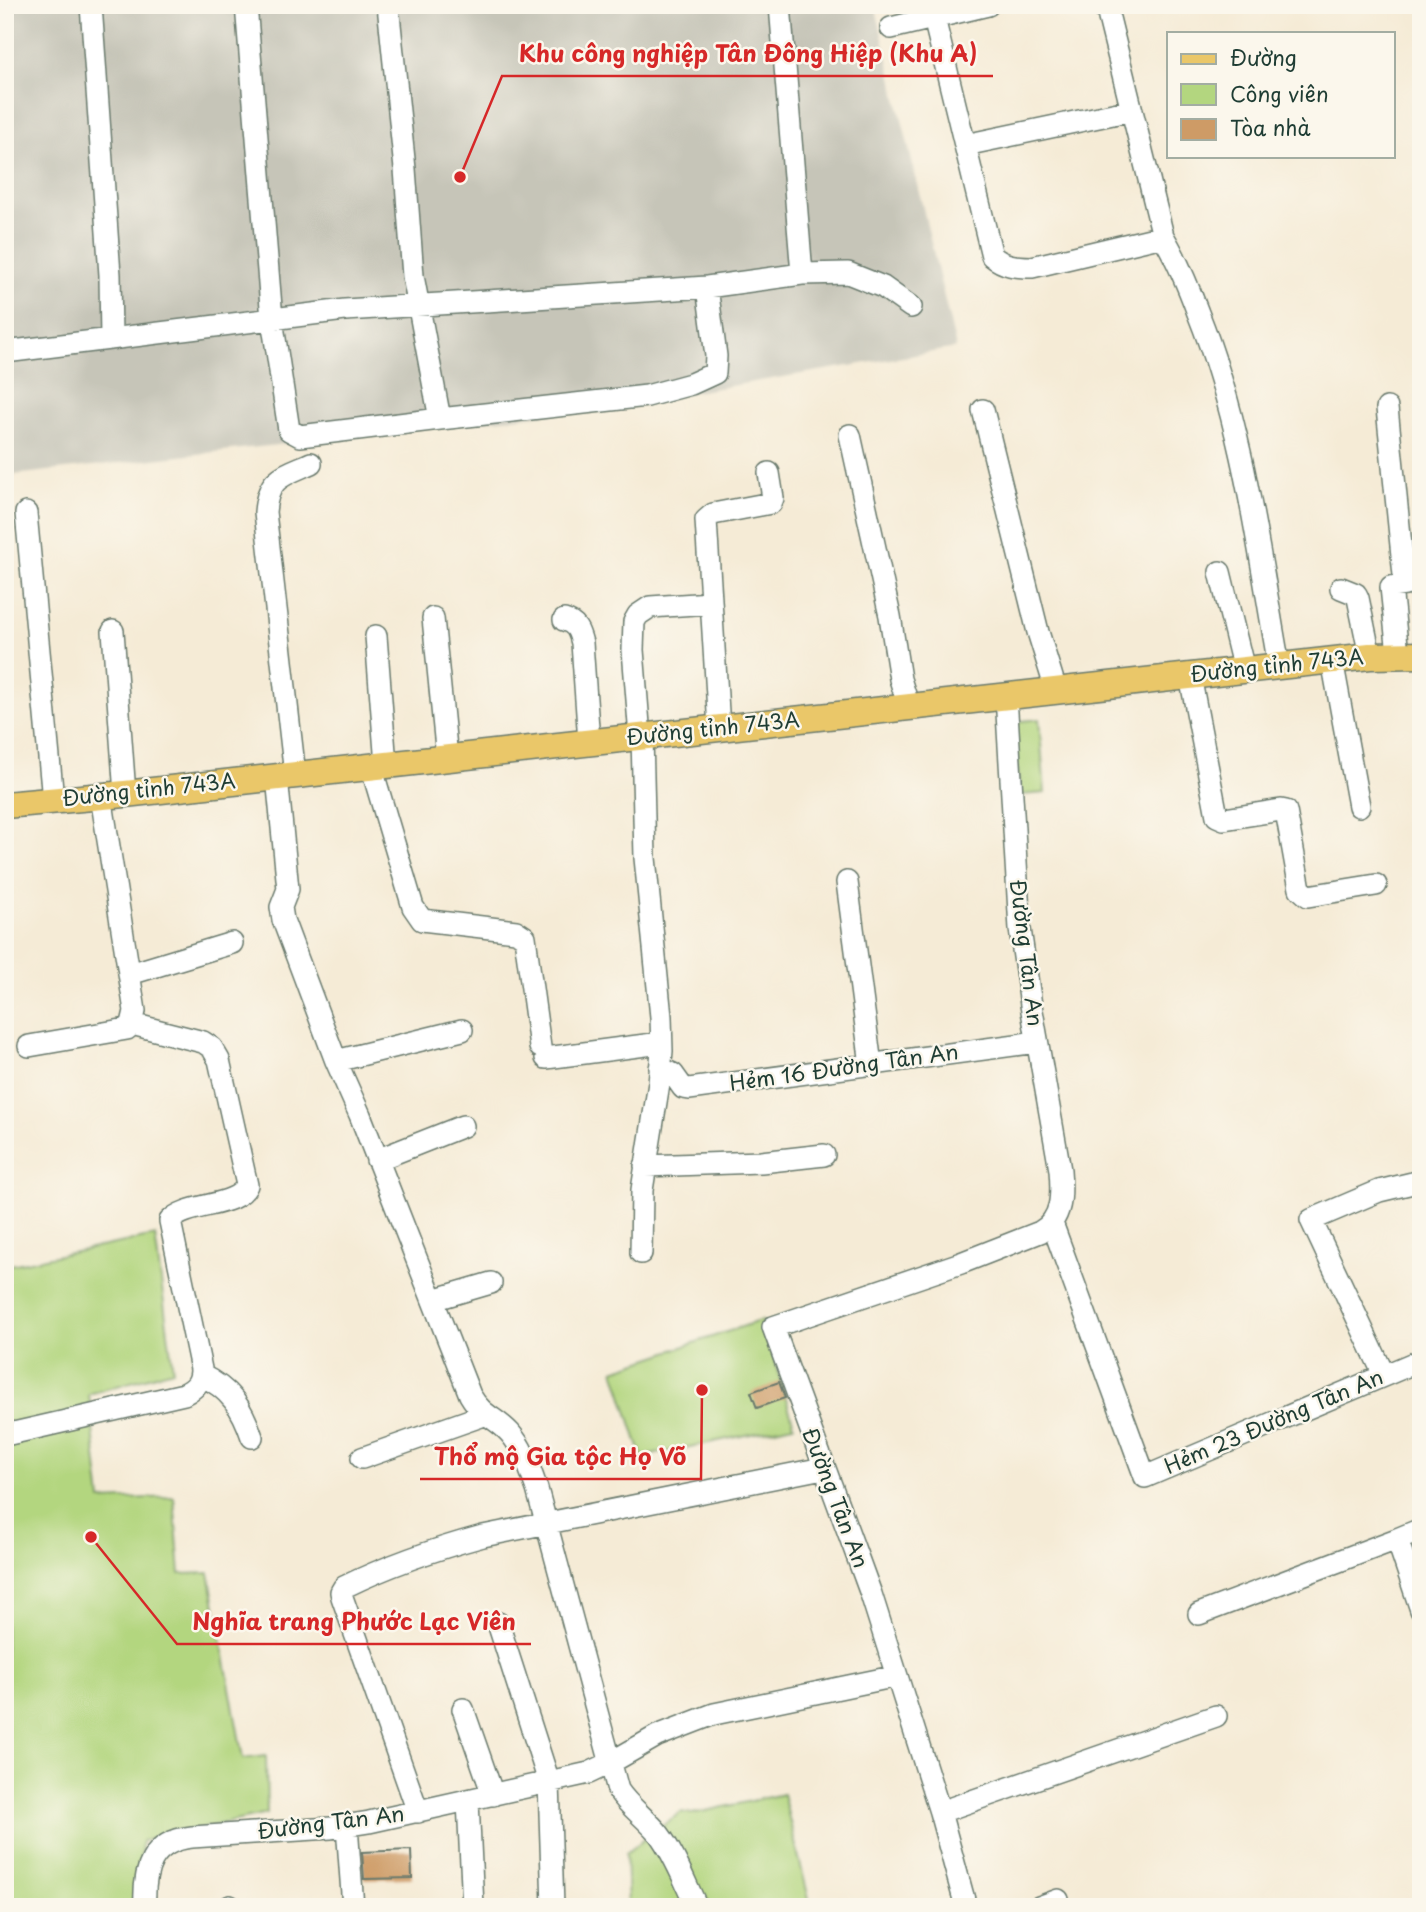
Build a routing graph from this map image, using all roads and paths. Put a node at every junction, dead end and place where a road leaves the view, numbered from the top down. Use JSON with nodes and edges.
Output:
{"nodes":[{"id":1,"x":91,"y":5,"type":"edge"},
{"id":2,"x":246,"y":5,"type":"edge"},
{"id":3,"x":388,"y":5,"type":"edge"},
{"id":4,"x":780,"y":5,"type":"edge"},
{"id":5,"x":988,"y":5,"type":"edge"},
{"id":6,"x":1102,"y":5,"type":"edge"},
{"id":7,"x":934,"y":18,"type":"junction"},
{"id":8,"x":891,"y":28,"type":"dead end"},
{"id":9,"x":1132,"y":110,"type":"junction"},
{"id":10,"x":965,"y":145,"type":"junction"},
{"id":11,"x":1163,"y":236,"type":"junction"},
{"id":12,"x":802,"y":274,"type":"junction"},
{"id":13,"x":707,"y":286,"type":"junction"},
{"id":14,"x":419,"y":304,"type":"junction"},
{"id":15,"x":911,"y":307,"type":"dead end"},
{"id":16,"x":272,"y":319,"type":"junction"},
{"id":17,"x":111,"y":340,"type":"junction"},
{"id":18,"x":5,"y":352,"type":"edge"},
{"id":19,"x":1387,"y":408,"type":"dead end"},
{"id":20,"x":983,"y":410,"type":"dead end"},
{"id":21,"x":440,"y":419,"type":"junction"},
{"id":22,"x":850,"y":435,"type":"dead end"},
{"id":23,"x":311,"y":463,"type":"dead end"},
{"id":24,"x":769,"y":473,"type":"dead end"},
{"id":25,"x":26,"y":513,"type":"dead end"},
{"id":26,"x":1220,"y":572,"type":"dead end"},
{"id":27,"x":1341,"y":588,"type":"dead end"},
{"id":28,"x":711,"y":603,"type":"junction"},
{"id":29,"x":433,"y":618,"type":"dead end"},
{"id":30,"x":564,"y":620,"type":"dead end"},
{"id":31,"x":113,"y":631,"type":"dead end"},
{"id":32,"x":376,"y":636,"type":"dead end"},
{"id":33,"x":1410,"y":655,"type":"edge"},
{"id":34,"x":1370,"y":656,"type":"junction"},
{"id":35,"x":1332,"y":660,"type":"junction"},
{"id":36,"x":1279,"y":666,"type":"junction"},
{"id":37,"x":1244,"y":670,"type":"junction"},
{"id":38,"x":1190,"y":676,"type":"junction"},
{"id":39,"x":1056,"y":690,"type":"junction"},
{"id":40,"x":1006,"y":696,"type":"junction"},
{"id":41,"x":909,"y":707,"type":"junction"},
{"id":42,"x":719,"y":728,"type":"junction"},
{"id":43,"x":641,"y":737,"type":"junction"},
{"id":44,"x":589,"y":742,"type":"junction"},
{"id":45,"x":447,"y":758,"type":"junction"},
{"id":46,"x":379,"y":766,"type":"junction"},
{"id":47,"x":286,"y":776,"type":"junction"},
{"id":48,"x":113,"y":795,"type":"junction"},
{"id":49,"x":53,"y":800,"type":"junction"},
{"id":50,"x":5,"y":805,"type":"edge"},
{"id":51,"x":1359,"y":806,"type":"dead end"},
{"id":52,"x":847,"y":883,"type":"dead end"},
{"id":53,"x":1376,"y":885,"type":"dead end"},
{"id":54,"x":232,"y":943,"type":"dead end"},
{"id":55,"x":130,"y":974,"type":"junction"},
{"id":56,"x":132,"y":1024,"type":"junction"},
{"id":57,"x":462,"y":1030,"type":"dead end"},
{"id":58,"x":661,"y":1042,"type":"junction"},
{"id":59,"x":1037,"y":1042,"type":"junction"},
{"id":60,"x":29,"y":1046,"type":"dead end"},
{"id":61,"x":336,"y":1061,"type":"junction"},
{"id":62,"x":871,"y":1065,"type":"junction"},
{"id":63,"x":660,"y":1068,"type":"junction"},
{"id":64,"x":463,"y":1126,"type":"dead end"},
{"id":65,"x":824,"y":1154,"type":"dead end"},
{"id":66,"x":377,"y":1160,"type":"junction"},
{"id":67,"x":645,"y":1166,"type":"junction"},
{"id":68,"x":1421,"y":1181,"type":"edge"},
{"id":69,"x":1052,"y":1223,"type":"junction"},
{"id":70,"x":641,"y":1253,"type":"dead end"},
{"id":71,"x":491,"y":1283,"type":"dead end"},
{"id":72,"x":433,"y":1300,"type":"junction"},
{"id":73,"x":1421,"y":1360,"type":"edge"},
{"id":74,"x":201,"y":1375,"type":"junction"},
{"id":75,"x":1384,"y":1375,"type":"junction"},
{"id":76,"x":484,"y":1415,"type":"junction"},
{"id":77,"x":5,"y":1435,"type":"edge"},
{"id":78,"x":252,"y":1437,"type":"dead end"},
{"id":79,"x":362,"y":1458,"type":"dead end"},
{"id":80,"x":823,"y":1468,"type":"junction"},
{"id":81,"x":547,"y":1522,"type":"junction"},
{"id":82,"x":1421,"y":1529,"type":"edge"},
{"id":83,"x":1397,"y":1539,"type":"junction"},
{"id":84,"x":1421,"y":1610,"type":"edge"},
{"id":85,"x":1199,"y":1614,"type":"dead end"},
{"id":86,"x":498,"y":1623,"type":"dead end"},
{"id":87,"x":897,"y":1676,"type":"junction"},
{"id":88,"x":463,"y":1709,"type":"dead end"},
{"id":89,"x":1216,"y":1716,"type":"dead end"},
{"id":90,"x":610,"y":1763,"type":"junction"},
{"id":91,"x":549,"y":1782,"type":"junction"},
{"id":92,"x":494,"y":1795,"type":"junction"},
{"id":93,"x":468,"y":1801,"type":"junction"},
{"id":94,"x":418,"y":1812,"type":"junction"},
{"id":95,"x":940,"y":1812,"type":"junction"},
{"id":96,"x":347,"y":1826,"type":"junction"},
{"id":97,"x":145,"y":1907,"type":"edge"},
{"id":98,"x":353,"y":1907,"type":"edge"},
{"id":99,"x":472,"y":1907,"type":"edge"},
{"id":100,"x":553,"y":1907,"type":"edge"},
{"id":101,"x":697,"y":1907,"type":"edge"},
{"id":102,"x":966,"y":1907,"type":"edge"}],
"edges":[{"from":1,"to":17,"type":"street"},
{"from":2,"to":16,"type":"street"},
{"from":3,"to":14,"type":"street"},
{"from":4,"to":12,"type":"street"},
{"from":5,"to":7,"type":"street"},
{"from":6,"to":9,"type":"street"},
{"from":7,"to":8,"type":"street"},
{"from":7,"to":10,"type":"street"},
{"from":9,"to":10,"type":"street"},
{"from":9,"to":11,"type":"street"},
{"from":10,"to":11,"type":"street"},
{"from":11,"to":36,"type":"street"},
{"from":12,"to":13,"type":"street"},
{"from":12,"to":15,"type":"street"},
{"from":13,"to":14,"type":"street"},
{"from":13,"to":21,"type":"street"},
{"from":14,"to":16,"type":"street"},
{"from":14,"to":21,"type":"street"},
{"from":16,"to":17,"type":"street"},
{"from":16,"to":21,"type":"street"},
{"from":17,"to":18,"type":"street"},
{"from":19,"to":33,"type":"street"},
{"from":20,"to":39,"type":"street"},
{"from":22,"to":41,"type":"street"},
{"from":23,"to":47,"type":"street"},
{"from":24,"to":28,"type":"street"},
{"from":25,"to":49,"type":"street"},
{"from":26,"to":37,"type":"street"},
{"from":27,"to":34,"type":"street"},
{"from":28,"to":42,"type":"street"},
{"from":28,"to":43,"type":"street"},
{"from":29,"to":45,"type":"street"},
{"from":30,"to":44,"type":"street"},
{"from":31,"to":48,"type":"street"},
{"from":32,"to":46,"type":"street"},
{"from":33,"to":34,"type":"main road","name":"Đường tỉnh 743A"},
{"from":34,"to":35,"type":"main road","name":"Đường tỉnh 743A"},
{"from":35,"to":36,"type":"main road","name":"Đường tỉnh 743A"},
{"from":35,"to":51,"type":"street"},
{"from":36,"to":37,"type":"main road","name":"Đường tỉnh 743A"},
{"from":37,"to":38,"type":"main road","name":"Đường tỉnh 743A"},
{"from":38,"to":39,"type":"main road","name":"Đường tỉnh 743A"},
{"from":38,"to":53,"type":"street"},
{"from":39,"to":40,"type":"main road","name":"Đường tỉnh 743A"},
{"from":40,"to":41,"type":"main road","name":"Đường tỉnh 743A"},
{"from":40,"to":59,"type":"street","name":"Đường Tân An"},
{"from":41,"to":42,"type":"main road","name":"Đường tỉnh 743A"},
{"from":42,"to":43,"type":"main road","name":"Đường tỉnh 743A"},
{"from":43,"to":44,"type":"main road","name":"Đường tỉnh 743A"},
{"from":43,"to":58,"type":"street"},
{"from":44,"to":45,"type":"main road","name":"Đường tỉnh 743A"},
{"from":45,"to":46,"type":"main road","name":"Đường tỉnh 743A"},
{"from":46,"to":47,"type":"main road","name":"Đường tỉnh 743A"},
{"from":46,"to":58,"type":"street"},
{"from":47,"to":48,"type":"main road","name":"Đường tỉnh 743A"},
{"from":47,"to":61,"type":"street"},
{"from":48,"to":49,"type":"main road","name":"Đường tỉnh 743A"},
{"from":48,"to":55,"type":"street"},
{"from":49,"to":50,"type":"main road","name":"Đường tỉnh 743A"},
{"from":52,"to":62,"type":"street"},
{"from":54,"to":55,"type":"street"},
{"from":55,"to":56,"type":"street"},
{"from":56,"to":60,"type":"street"},
{"from":56,"to":74,"type":"street"},
{"from":57,"to":61,"type":"street"},
{"from":58,"to":63,"type":"street"},
{"from":59,"to":62,"type":"street","name":"Hẻm 16 Đường Tân An"},
{"from":59,"to":69,"type":"street","name":"Đường Tân An"},
{"from":61,"to":66,"type":"street"},
{"from":62,"to":63,"type":"street","name":"Hẻm 16 Đường Tân An"},
{"from":63,"to":67,"type":"street"},
{"from":64,"to":66,"type":"street"},
{"from":65,"to":67,"type":"street"},
{"from":66,"to":72,"type":"street"},
{"from":67,"to":70,"type":"street"},
{"from":68,"to":75,"type":"street"},
{"from":69,"to":75,"type":"street","name":"Hẻm 23 Đường Tân An"},
{"from":69,"to":80,"type":"street","name":"Đường Tân An"},
{"from":71,"to":72,"type":"street"},
{"from":72,"to":76,"type":"street"},
{"from":73,"to":75,"type":"street","name":"Hẻm 23 Đường Tân An"},
{"from":74,"to":77,"type":"street"},
{"from":74,"to":78,"type":"street"},
{"from":76,"to":79,"type":"street"},
{"from":76,"to":81,"type":"street"},
{"from":80,"to":81,"type":"street"},
{"from":80,"to":87,"type":"street","name":"Đường Tân An"},
{"from":81,"to":90,"type":"street"},
{"from":81,"to":94,"type":"street"},
{"from":82,"to":83,"type":"street"},
{"from":83,"to":84,"type":"street"},
{"from":83,"to":85,"type":"street"},
{"from":86,"to":91,"type":"street"},
{"from":87,"to":90,"type":"street","name":"Đường Tân An"},
{"from":87,"to":95,"type":"street"},
{"from":88,"to":92,"type":"street"},
{"from":89,"to":95,"type":"street"},
{"from":90,"to":91,"type":"street","name":"Đường Tân An"},
{"from":90,"to":101,"type":"street"},
{"from":91,"to":92,"type":"street","name":"Đường Tân An"},
{"from":91,"to":100,"type":"street"},
{"from":92,"to":93,"type":"street","name":"Đường Tân An"},
{"from":93,"to":94,"type":"street","name":"Đường Tân An"},
{"from":93,"to":99,"type":"street"},
{"from":94,"to":96,"type":"street","name":"Đường Tân An"},
{"from":95,"to":102,"type":"street"},
{"from":96,"to":97,"type":"street","name":"Đường Tân An"},
{"from":96,"to":98,"type":"street"}]}
